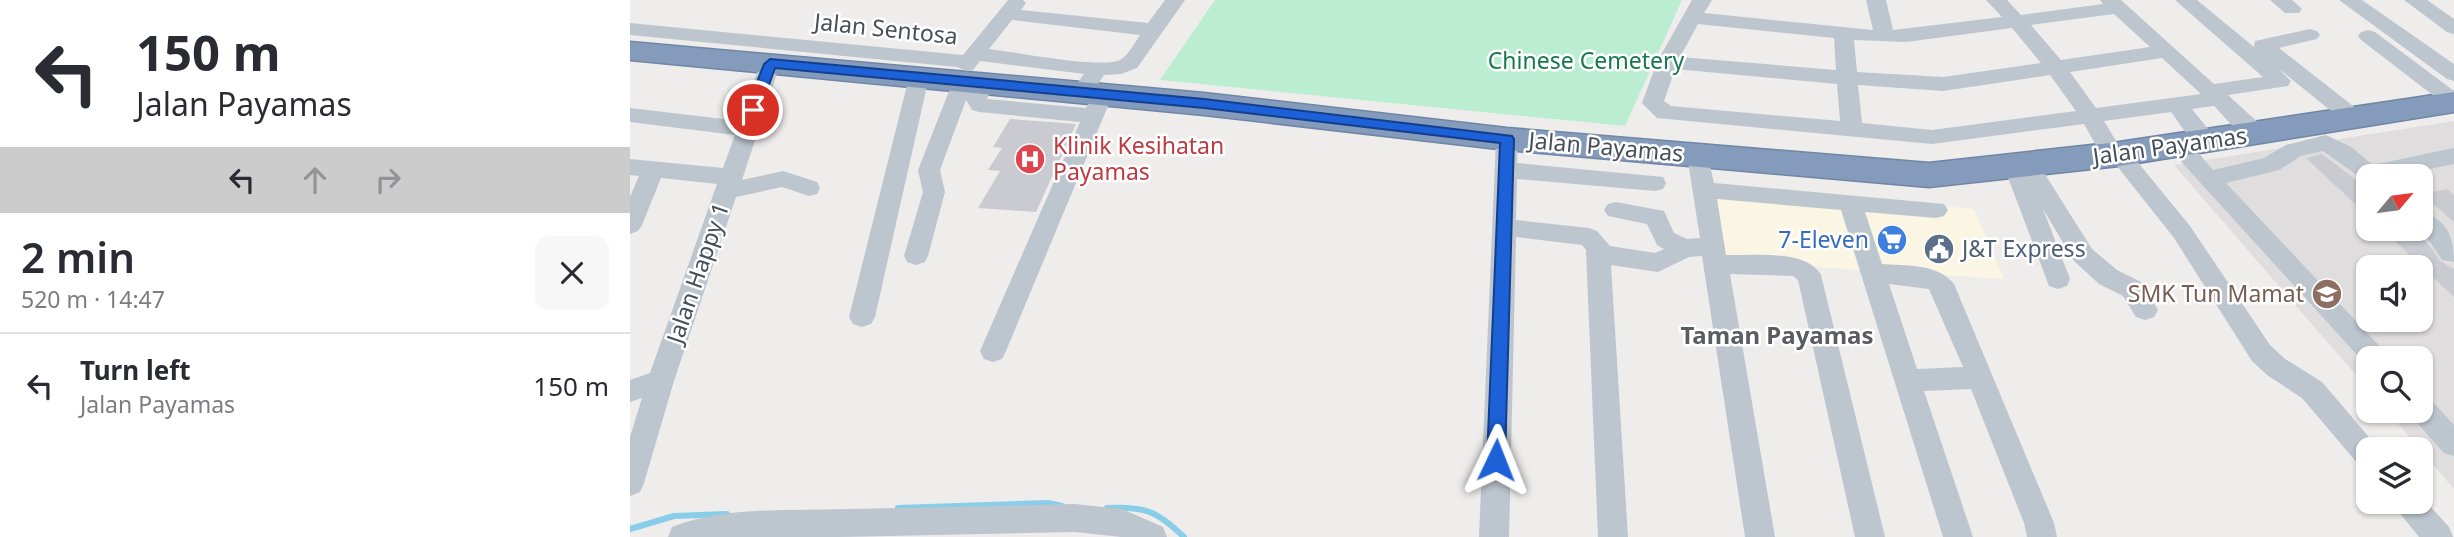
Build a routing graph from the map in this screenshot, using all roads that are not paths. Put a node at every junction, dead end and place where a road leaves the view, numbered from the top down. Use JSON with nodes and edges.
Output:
{"nodes":[{"id":1,"x":1175,"y":0,"type":"edge"},
{"id":2,"x":1876,"y":0,"type":"edge"},
{"id":3,"x":1996,"y":0,"type":"edge"},
{"id":4,"x":2052,"y":0,"type":"edge"},
{"id":5,"x":2185,"y":0,"type":"edge"},
{"id":6,"x":2206,"y":0,"type":"edge"},
{"id":7,"x":2349,"y":0,"type":"edge"},
{"id":8,"x":2414,"y":0,"type":"edge"},
{"id":9,"x":2115,"y":4,"type":"edge"},
{"id":10,"x":1013,"y":7,"type":"edge"},
{"id":11,"x":1697,"y":9,"type":"edge"},
{"id":12,"x":2067,"y":15,"type":"junction"},
{"id":13,"x":2018,"y":22,"type":"junction"},
{"id":14,"x":2454,"y":28,"type":"edge"},
{"id":15,"x":630,"y":29,"type":"edge"},
{"id":16,"x":1154,"y":30,"type":"junction"},
{"id":17,"x":1843,"y":33,"type":"junction"},
{"id":18,"x":2310,"y":35,"type":"dead end"},
{"id":19,"x":2368,"y":36,"type":"dead end"},
{"id":20,"x":1885,"y":37,"type":"junction"},
{"id":21,"x":2262,"y":45,"type":"junction"},
{"id":22,"x":630,"y":51,"type":"edge"},
{"id":23,"x":2166,"y":51,"type":"junction"},
{"id":24,"x":1667,"y":62,"type":"junction"},
{"id":25,"x":770,"y":64,"type":"junction"},
{"id":26,"x":2054,"y":67,"type":"junction"},
{"id":27,"x":919,"y":77,"type":"junction"},
{"id":28,"x":971,"y":78,"type":"junction"},
{"id":29,"x":1847,"y":79,"type":"junction"},
{"id":30,"x":2306,"y":79,"type":"junction"},
{"id":31,"x":2281,"y":81,"type":"junction"},
{"id":32,"x":2454,"y":85,"type":"edge"},
{"id":33,"x":1094,"y":93,"type":"junction"},
{"id":34,"x":2214,"y":95,"type":"junction"},
{"id":35,"x":2176,"y":104,"type":"junction"},
{"id":36,"x":630,"y":115,"type":"edge"},
{"id":37,"x":2091,"y":115,"type":"junction"},
{"id":38,"x":2354,"y":118,"type":"junction"},
{"id":39,"x":746,"y":129,"type":"junction"},
{"id":40,"x":1852,"y":130,"type":"junction"},
{"id":41,"x":2256,"y":133,"type":"junction"},
{"id":42,"x":2192,"y":143,"type":"junction"},
{"id":43,"x":2116,"y":154,"type":"junction"},
{"id":44,"x":1506,"y":155,"type":"junction"},
{"id":45,"x":1698,"y":155,"type":"junction"},
{"id":46,"x":2454,"y":156,"type":"edge"},
{"id":47,"x":2356,"y":164,"type":"edge"},
{"id":48,"x":2419,"y":164,"type":"edge"},
{"id":49,"x":2022,"y":166,"type":"junction"},
{"id":50,"x":1835,"y":167,"type":"junction"},
{"id":51,"x":641,"y":168,"type":"edge"},
{"id":52,"x":2208,"y":178,"type":"junction"},
{"id":53,"x":1654,"y":183,"type":"dead end"},
{"id":54,"x":729,"y":184,"type":"junction"},
{"id":55,"x":809,"y":188,"type":"dead end"},
{"id":56,"x":1702,"y":190,"type":"junction"},
{"id":57,"x":1846,"y":202,"type":"junction"},
{"id":58,"x":1616,"y":210,"type":"dead end"},
{"id":59,"x":1936,"y":210,"type":"dead end"},
{"id":60,"x":630,"y":225,"type":"edge"},
{"id":61,"x":1504,"y":227,"type":"junction"},
{"id":62,"x":2433,"y":231,"type":"edge"},
{"id":63,"x":1685,"y":248,"type":"junction"},
{"id":64,"x":1599,"y":254,"type":"junction"},
{"id":65,"x":2452,"y":254,"type":"dead end"},
{"id":66,"x":1713,"y":255,"type":"junction"},
{"id":67,"x":916,"y":256,"type":"dead end"},
{"id":68,"x":1873,"y":273,"type":"junction"},
{"id":69,"x":2058,"y":279,"type":"dead end"},
{"id":70,"x":2145,"y":310,"type":"dead end"},
{"id":71,"x":862,"y":317,"type":"dead end"},
{"id":72,"x":2363,"y":346,"type":"edge"},
{"id":73,"x":993,"y":351,"type":"dead end"},
{"id":74,"x":1981,"y":378,"type":"junction"},
{"id":75,"x":1908,"y":380,"type":"junction"},
{"id":76,"x":661,"y":381,"type":"junction"},
{"id":77,"x":630,"y":391,"type":"edge"},
{"id":78,"x":2433,"y":421,"type":"edge"},
{"id":79,"x":2356,"y":441,"type":"edge"},
{"id":80,"x":2454,"y":444,"type":"edge"},
{"id":81,"x":630,"y":483,"type":"edge"},
{"id":82,"x":2418,"y":514,"type":"edge"},
{"id":83,"x":683,"y":537,"type":"edge"},
{"id":84,"x":1152,"y":537,"type":"edge"},
{"id":85,"x":1493,"y":537,"type":"edge"},
{"id":86,"x":1613,"y":537,"type":"edge"},
{"id":87,"x":1760,"y":537,"type":"edge"},
{"id":88,"x":1870,"y":537,"type":"edge"},
{"id":89,"x":1958,"y":537,"type":"edge"},
{"id":90,"x":2042,"y":537,"type":"edge"},
{"id":91,"x":2438,"y":537,"type":"edge"}],
"edges":[{"from":1,"to":16,"type":"street"},
{"from":2,"to":20,"type":"street"},
{"from":3,"to":13,"type":"street"},
{"from":4,"to":12,"type":"street"},
{"from":5,"to":31,"type":"street"},
{"from":6,"to":21,"type":"street"},
{"from":7,"to":32,"type":"street"},
{"from":8,"to":14,"type":"street"},
{"from":9,"to":12,"type":"street"},
{"from":9,"to":23,"type":"street"},
{"from":10,"to":16,"type":"street"},
{"from":10,"to":28,"type":"street"},
{"from":11,"to":17,"type":"street"},
{"from":11,"to":24,"type":"street"},
{"from":12,"to":13,"type":"street"},
{"from":13,"to":20,"type":"street"},
{"from":13,"to":26,"type":"street"},
{"from":15,"to":28,"type":"street","name":"Jalan Sentosa"},
{"from":16,"to":33,"type":"street"},
{"from":17,"to":20,"type":"street"},
{"from":17,"to":29,"type":"street"},
{"from":18,"to":21,"type":"street"},
{"from":19,"to":32,"type":"street"},
{"from":21,"to":30,"type":"street"},
{"from":22,"to":25,"type":"highway","name":"Jalan Payamas"},
{"from":23,"to":26,"type":"street"},
{"from":23,"to":34,"type":"street"},
{"from":24,"to":29,"type":"street"},
{"from":24,"to":40,"type":"street"},
{"from":25,"to":27,"type":"highway","name":"Jalan Payamas"},
{"from":25,"to":39,"type":"street","name":"Jalan Happy 1"},
{"from":26,"to":29,"type":"street"},
{"from":26,"to":37,"type":"street"},
{"from":27,"to":28,"type":"highway","name":"Jalan Payamas"},
{"from":27,"to":71,"type":"street"},
{"from":28,"to":33,"type":"highway","name":"Jalan Payamas"},
{"from":28,"to":67,"type":"street"},
{"from":29,"to":40,"type":"street"},
{"from":30,"to":31,"type":"street"},
{"from":30,"to":38,"type":"street"},
{"from":31,"to":34,"type":"street"},
{"from":32,"to":38,"type":"highway","name":"Jalan Payamas"},
{"from":33,"to":44,"type":"highway","name":"Jalan Payamas"},
{"from":33,"to":73,"type":"street"},
{"from":34,"to":35,"type":"street"},
{"from":34,"to":41,"type":"street"},
{"from":35,"to":37,"type":"street"},
{"from":35,"to":42,"type":"street"},
{"from":36,"to":39,"type":"street"},
{"from":37,"to":40,"type":"street"},
{"from":37,"to":43,"type":"street"},
{"from":38,"to":41,"type":"highway","name":"Jalan Payamas"},
{"from":39,"to":54,"type":"street","name":"Jalan Happy 1"},
{"from":41,"to":42,"type":"highway","name":"Jalan Payamas"},
{"from":42,"to":43,"type":"highway","name":"Jalan Payamas"},
{"from":42,"to":52,"type":"street"},
{"from":43,"to":49,"type":"highway","name":"Jalan Payamas"},
{"from":43,"to":79,"type":"street"},
{"from":44,"to":45,"type":"highway","name":"Jalan Payamas"},
{"from":44,"to":53,"type":"street"},
{"from":44,"to":61,"type":"street"},
{"from":45,"to":50,"type":"highway","name":"Jalan Payamas"},
{"from":45,"to":56,"type":"street"},
{"from":46,"to":48,"type":"street"},
{"from":47,"to":52,"type":"street"},
{"from":49,"to":50,"type":"highway","name":"Jalan Payamas"},
{"from":49,"to":69,"type":"street"},
{"from":49,"to":70,"type":"street"},
{"from":50,"to":57,"type":"street"},
{"from":51,"to":54,"type":"street"},
{"from":51,"to":60,"type":"street"},
{"from":52,"to":72,"type":"street"},
{"from":54,"to":55,"type":"street"},
{"from":54,"to":76,"type":"street","name":"Jalan Happy 1"},
{"from":56,"to":57,"type":"street"},
{"from":56,"to":66,"type":"street"},
{"from":57,"to":59,"type":"street"},
{"from":57,"to":68,"type":"street"},
{"from":58,"to":63,"type":"street"},
{"from":61,"to":64,"type":"street"},
{"from":61,"to":85,"type":"street"},
{"from":62,"to":65,"type":"street"},
{"from":63,"to":64,"type":"street"},
{"from":63,"to":66,"type":"street"},
{"from":64,"to":86,"type":"street"},
{"from":66,"to":87,"type":"street"},
{"from":66,"to":88,"type":"street"},
{"from":68,"to":74,"type":"street"},
{"from":68,"to":75,"type":"street"},
{"from":74,"to":75,"type":"street"},
{"from":74,"to":90,"type":"street"},
{"from":75,"to":89,"type":"street"},
{"from":76,"to":77,"type":"street"},
{"from":76,"to":81,"type":"street","name":"Jalan Happy 1"},
{"from":78,"to":80,"type":"street"},
{"from":82,"to":91,"type":"street"},
{"from":83,"to":84,"type":"street"}]}
